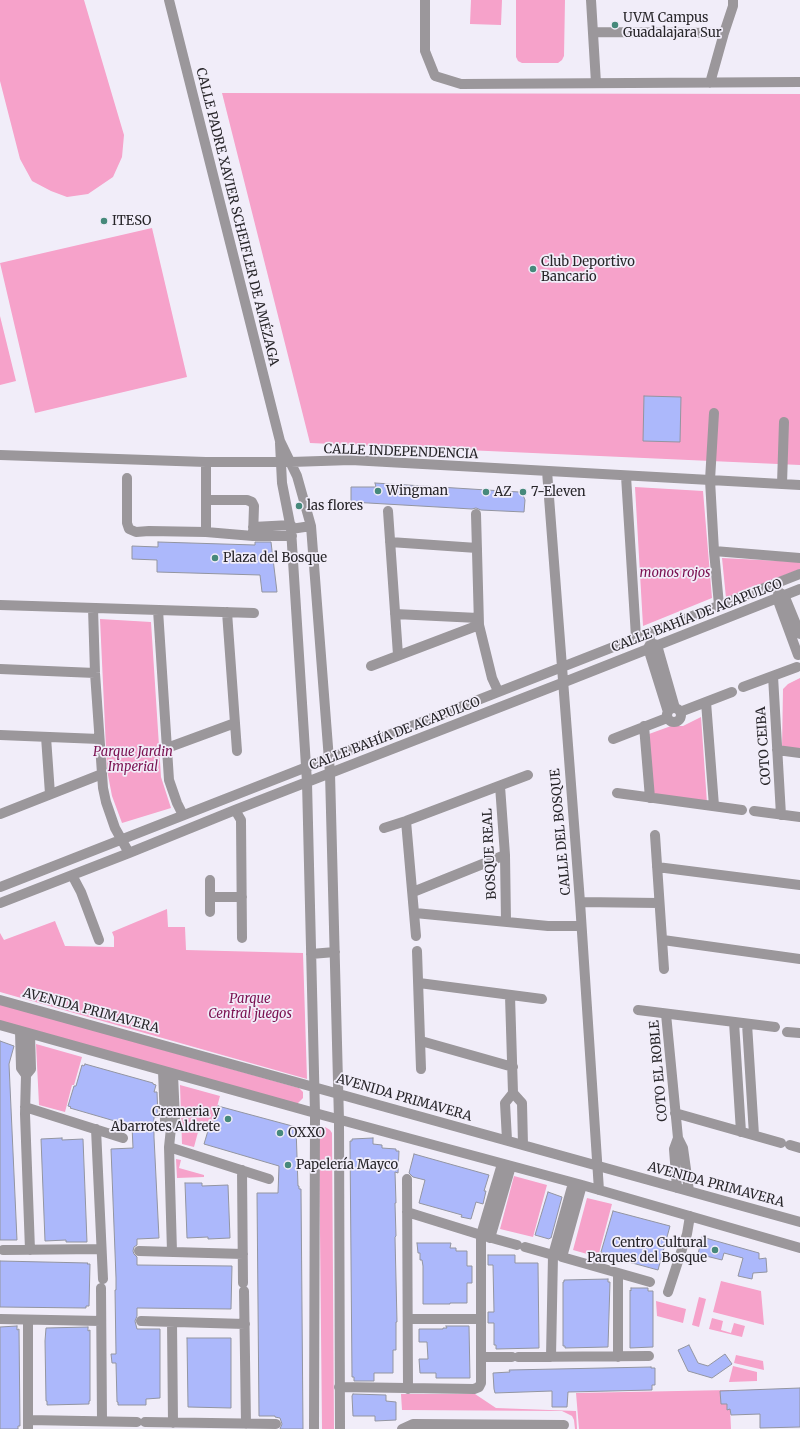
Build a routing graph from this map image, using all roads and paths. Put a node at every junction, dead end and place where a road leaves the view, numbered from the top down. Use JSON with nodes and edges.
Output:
{"nodes":[{"id":1,"x":170,"y":0,"type":"edge"},
{"id":2,"x":425,"y":0,"type":"edge"},
{"id":3,"x":591,"y":0,"type":"edge"},
{"id":4,"x":733,"y":0,"type":"edge"},
{"id":5,"x":593,"y":32,"type":"junction"},
{"id":6,"x":724,"y":34,"type":"junction"},
{"id":7,"x":710,"y":82,"type":"junction"},
{"id":8,"x":800,"y":82,"type":"edge"},
{"id":9,"x":596,"y":83,"type":"junction"},
{"id":10,"x":714,"y":413,"type":"dead end"},
{"id":11,"x":784,"y":422,"type":"dead end"},
{"id":12,"x":280,"y":441,"type":"junction"},
{"id":13,"x":0,"y":455,"type":"edge"},
{"id":14,"x":206,"y":462,"type":"junction"},
{"id":15,"x":280,"y":462,"type":"junction"},
{"id":16,"x":291,"y":462,"type":"junction"},
{"id":17,"x":547,"y":471,"type":"junction"},
{"id":18,"x":626,"y":476,"type":"junction"},
{"id":19,"x":127,"y":478,"type":"dead end"},
{"id":20,"x":710,"y":480,"type":"junction"},
{"id":21,"x":782,"y":484,"type":"junction"},
{"id":22,"x":800,"y":485,"type":"edge"},
{"id":23,"x":206,"y":500,"type":"junction"},
{"id":24,"x":388,"y":511,"type":"dead end"},
{"id":25,"x":476,"y":514,"type":"dead end"},
{"id":26,"x":311,"y":526,"type":"junction"},
{"id":27,"x":291,"y":530,"type":"junction"},
{"id":28,"x":253,"y":531,"type":"junction"},
{"id":29,"x":206,"y":532,"type":"junction"},
{"id":30,"x":390,"y":542,"type":"junction"},
{"id":31,"x":477,"y":548,"type":"junction"},
{"id":32,"x":714,"y":551,"type":"junction"},
{"id":33,"x":800,"y":558,"type":"edge"},
{"id":34,"x":800,"y":574,"type":"edge"},
{"id":35,"x":800,"y":589,"type":"edge"},
{"id":36,"x":778,"y":592,"type":"junction"},
{"id":37,"x":0,"y":605,"type":"edge"},
{"id":38,"x":719,"y":605,"type":"junction"},
{"id":39,"x":93,"y":608,"type":"junction"},
{"id":40,"x":158,"y":610,"type":"junction"},
{"id":41,"x":227,"y":612,"type":"junction"},
{"id":42,"x":254,"y":613,"type":"dead end"},
{"id":43,"x":395,"y":614,"type":"junction"},
{"id":44,"x":478,"y":622,"type":"junction"},
{"id":45,"x":800,"y":634,"type":"edge"},
{"id":46,"x":636,"y":638,"type":"junction"},
{"id":47,"x":651,"y":642,"type":"junction"},
{"id":48,"x":799,"y":654,"type":"edge"},
{"id":49,"x":398,"y":655,"type":"junction"},
{"id":50,"x":371,"y":666,"type":"dead end"},
{"id":51,"x":561,"y":667,"type":"junction"},
{"id":52,"x":0,"y":669,"type":"edge"},
{"id":53,"x":798,"y":669,"type":"edge"},
{"id":54,"x":96,"y":673,"type":"junction"},
{"id":55,"x":772,"y":676,"type":"junction"},
{"id":56,"x":562,"y":683,"type":"junction"},
{"id":57,"x":743,"y":687,"type":"dead end"},
{"id":58,"x":498,"y":692,"type":"junction"},
{"id":59,"x":732,"y":692,"type":"dead end"},
{"id":60,"x":706,"y":702,"type":"junction"},
{"id":61,"x":672,"y":712,"type":"junction"},
{"id":62,"x":235,"y":723,"type":"junction"},
{"id":63,"x":644,"y":726,"type":"junction"},
{"id":64,"x":0,"y":735,"type":"edge"},
{"id":65,"x":46,"y":737,"type":"junction"},
{"id":66,"x":100,"y":739,"type":"junction"},
{"id":67,"x":612,"y":739,"type":"dead end"},
{"id":68,"x":167,"y":748,"type":"junction"},
{"id":69,"x":777,"y":750,"type":"junction"},
{"id":70,"x":237,"y":751,"type":"dead end"},
{"id":71,"x":800,"y":753,"type":"edge"},
{"id":72,"x":329,"y":758,"type":"junction"},
{"id":73,"x":306,"y":767,"type":"junction"},
{"id":74,"x":330,"y":773,"type":"junction"},
{"id":75,"x":102,"y":774,"type":"junction"},
{"id":76,"x":528,"y":775,"type":"dead end"},
{"id":77,"x":307,"y":782,"type":"junction"},
{"id":78,"x":500,"y":786,"type":"junction"},
{"id":79,"x":617,"y":793,"type":"dead end"},
{"id":80,"x":50,"y":794,"type":"junction"},
{"id":81,"x":650,"y":798,"type":"junction"},
{"id":82,"x":714,"y":806,"type":"junction"},
{"id":83,"x":235,"y":810,"type":"junction"},
{"id":84,"x":742,"y":810,"type":"dead end"},
{"id":85,"x":754,"y":811,"type":"dead end"},
{"id":86,"x":0,"y":814,"type":"edge"},
{"id":87,"x":183,"y":815,"type":"junction"},
{"id":88,"x":781,"y":815,"type":"junction"},
{"id":89,"x":800,"y":817,"type":"edge"},
{"id":90,"x":406,"y":821,"type":"junction"},
{"id":91,"x":384,"y":828,"type":"dead end"},
{"id":92,"x":655,"y":835,"type":"dead end"},
{"id":93,"x":121,"y":840,"type":"junction"},
{"id":94,"x":129,"y":854,"type":"junction"},
{"id":95,"x":505,"y":855,"type":"junction"},
{"id":96,"x":657,"y":867,"type":"junction"},
{"id":97,"x":72,"y":875,"type":"junction"},
{"id":98,"x":210,"y":880,"type":"dead end"},
{"id":99,"x":800,"y":885,"type":"edge"},
{"id":100,"x":0,"y":887,"type":"edge"},
{"id":101,"x":413,"y":892,"type":"junction"},
{"id":102,"x":210,"y":897,"type":"junction"},
{"id":103,"x":242,"y":897,"type":"junction"},
{"id":104,"x":580,"y":902,"type":"junction"},
{"id":105,"x":0,"y":903,"type":"edge"},
{"id":106,"x":659,"y":903,"type":"junction"},
{"id":107,"x":210,"y":912,"type":"dead end"},
{"id":108,"x":415,"y":913,"type":"junction"},
{"id":109,"x":506,"y":922,"type":"junction"},
{"id":110,"x":580,"y":926,"type":"junction"},
{"id":111,"x":416,"y":936,"type":"dead end"},
{"id":112,"x":242,"y":938,"type":"dead end"},
{"id":113,"x":99,"y":940,"type":"dead end"},
{"id":114,"x":662,"y":940,"type":"junction"},
{"id":115,"x":417,"y":951,"type":"dead end"},
{"id":116,"x":335,"y":952,"type":"junction"},
{"id":117,"x":311,"y":954,"type":"junction"},
{"id":118,"x":800,"y":959,"type":"edge"},
{"id":119,"x":664,"y":969,"type":"dead end"},
{"id":120,"x":419,"y":983,"type":"junction"},
{"id":121,"x":510,"y":996,"type":"junction"},
{"id":122,"x":542,"y":999,"type":"dead end"},
{"id":123,"x":0,"y":1000,"type":"edge"},
{"id":124,"x":638,"y":1010,"type":"dead end"},
{"id":125,"x":666,"y":1014,"type":"junction"},
{"id":126,"x":734,"y":1022,"type":"junction"},
{"id":127,"x":747,"y":1024,"type":"junction"},
{"id":128,"x":0,"y":1025,"type":"edge"},
{"id":129,"x":774,"y":1027,"type":"dead end"},
{"id":130,"x":20,"y":1031,"type":"junction"},
{"id":131,"x":787,"y":1032,"type":"dead end"},
{"id":132,"x":800,"y":1033,"type":"edge"},
{"id":133,"x":30,"y":1034,"type":"junction"},
{"id":134,"x":421,"y":1041,"type":"junction"},
{"id":135,"x":512,"y":1067,"type":"junction"},
{"id":136,"x":422,"y":1069,"type":"dead end"},
{"id":137,"x":163,"y":1071,"type":"junction"},
{"id":138,"x":173,"y":1074,"type":"junction"},
{"id":139,"x":26,"y":1075,"type":"junction"},
{"id":140,"x":314,"y":1087,"type":"junction"},
{"id":141,"x":338,"y":1093,"type":"junction"},
{"id":142,"x":513,"y":1093,"type":"junction"},
{"id":143,"x":25,"y":1107,"type":"junction"},
{"id":144,"x":675,"y":1113,"type":"junction"},
{"id":145,"x":315,"y":1114,"type":"junction"},
{"id":146,"x":339,"y":1120,"type":"junction"},
{"id":147,"x":171,"y":1128,"type":"junction"},
{"id":148,"x":96,"y":1129,"type":"junction"},
{"id":149,"x":742,"y":1132,"type":"junction"},
{"id":150,"x":754,"y":1135,"type":"junction"},
{"id":151,"x":123,"y":1138,"type":"dead end"},
{"id":152,"x":678,"y":1138,"type":"junction"},
{"id":153,"x":507,"y":1140,"type":"junction"},
{"id":154,"x":524,"y":1145,"type":"junction"},
{"id":155,"x":169,"y":1147,"type":"junction"},
{"id":156,"x":800,"y":1148,"type":"edge"},
{"id":157,"x":506,"y":1165,"type":"junction"},
{"id":158,"x":597,"y":1165,"type":"junction"},
{"id":159,"x":242,"y":1170,"type":"junction"},
{"id":160,"x":269,"y":1178,"type":"dead end"},
{"id":161,"x":407,"y":1179,"type":"dead end"},
{"id":162,"x":577,"y":1184,"type":"junction"},
{"id":163,"x":677,"y":1188,"type":"junction"},
{"id":164,"x":599,"y":1190,"type":"junction"},
{"id":165,"x":689,"y":1191,"type":"junction"},
{"id":166,"x":407,"y":1212,"type":"junction"},
{"id":167,"x":690,"y":1216,"type":"junction"},
{"id":168,"x":800,"y":1222,"type":"edge"},
{"id":169,"x":486,"y":1236,"type":"junction"},
{"id":170,"x":800,"y":1248,"type":"edge"},
{"id":171,"x":101,"y":1249,"type":"junction"},
{"id":172,"x":3,"y":1250,"type":"dead end"},
{"id":173,"x":30,"y":1250,"type":"junction"},
{"id":174,"x":139,"y":1251,"type":"dead end"},
{"id":175,"x":172,"y":1252,"type":"junction"},
{"id":176,"x":243,"y":1254,"type":"junction"},
{"id":177,"x":557,"y":1256,"type":"junction"},
{"id":178,"x":618,"y":1273,"type":"junction"},
{"id":179,"x":650,"y":1282,"type":"dead end"},
{"id":180,"x":668,"y":1292,"type":"dead end"},
{"id":181,"x":0,"y":1319,"type":"edge"},
{"id":182,"x":408,"y":1319,"type":"junction"},
{"id":183,"x":481,"y":1319,"type":"junction"},
{"id":184,"x":28,"y":1320,"type":"junction"},
{"id":185,"x":101,"y":1320,"type":"junction"},
{"id":186,"x":141,"y":1321,"type":"dead end"},
{"id":187,"x":172,"y":1322,"type":"junction"},
{"id":188,"x":245,"y":1324,"type":"junction"},
{"id":189,"x":618,"y":1356,"type":"junction"},
{"id":190,"x":648,"y":1356,"type":"dead end"},
{"id":191,"x":481,"y":1357,"type":"junction"},
{"id":192,"x":552,"y":1357,"type":"junction"},
{"id":193,"x":340,"y":1387,"type":"junction"},
{"id":194,"x":408,"y":1389,"type":"junction"},
{"id":195,"x":102,"y":1421,"type":"junction"},
{"id":196,"x":246,"y":1424,"type":"junction"},
{"id":197,"x":276,"y":1424,"type":"dead end"},
{"id":198,"x":32,"y":1425,"type":"edge"},
{"id":199,"x":179,"y":1425,"type":"edge"},
{"id":200,"x":193,"y":1426,"type":"edge"},
{"id":201,"x":564,"y":1426,"type":"dead end"},
{"id":202,"x":314,"y":1429,"type":"edge"},
{"id":203,"x":340,"y":1429,"type":"edge"},
{"id":204,"x":402,"y":1429,"type":"edge"}],
"edges":[{"from":1,"to":12,"type":"street","name":"CALLE PADRE XAVIER SCHEIFLER DE AMÉZAGA"},
{"from":2,"to":9,"type":"street"},
{"from":3,"to":5,"type":"street"},
{"from":4,"to":6,"type":"street"},
{"from":5,"to":6,"type":"street"},
{"from":5,"to":9,"type":"street"},
{"from":6,"to":7,"type":"street"},
{"from":7,"to":8,"type":"street"},
{"from":7,"to":9,"type":"street"},
{"from":10,"to":20,"type":"street"},
{"from":11,"to":21,"type":"street"},
{"from":12,"to":15,"type":"street","name":"CALLE PADRE XAVIER SCHEIFLER DE AMÉZAGA"},
{"from":12,"to":16,"type":"street","name":"CALLE PADRE XAVIER SCHEIFLER DE AMÉZAGA"},
{"from":13,"to":14,"type":"street","name":"CALLE INDEPENDENCIA"},
{"from":14,"to":15,"type":"street","name":"CALLE INDEPENDENCIA"},
{"from":14,"to":23,"type":"street"},
{"from":15,"to":16,"type":"street","name":"CALLE INDEPENDENCIA"},
{"from":15,"to":27,"type":"street","name":"CALLE PADRE XAVIER SCHEIFLER DE AMÉZAGA"},
{"from":16,"to":17,"type":"street","name":"CALLE INDEPENDENCIA"},
{"from":16,"to":26,"type":"street","name":"CALLE PADRE XAVIER SCHEIFLER DE AMÉZAGA"},
{"from":17,"to":18,"type":"street","name":"CALLE INDEPENDENCIA"},
{"from":17,"to":51,"type":"street","name":"CALLE DEL BOSQUE"},
{"from":18,"to":20,"type":"street","name":"CALLE INDEPENDENCIA"},
{"from":18,"to":46,"type":"street"},
{"from":19,"to":29,"type":"street"},
{"from":20,"to":21,"type":"street","name":"CALLE INDEPENDENCIA"},
{"from":20,"to":32,"type":"street"},
{"from":21,"to":22,"type":"street","name":"CALLE INDEPENDENCIA"},
{"from":23,"to":28,"type":"street"},
{"from":23,"to":29,"type":"street"},
{"from":24,"to":30,"type":"street"},
{"from":25,"to":31,"type":"street"},
{"from":26,"to":27,"type":"street"},
{"from":26,"to":72,"type":"street","name":"CALLE PADRE XAVIER SCHEIFLER DE AMÉZAGA"},
{"from":27,"to":28,"type":"street"},
{"from":27,"to":73,"type":"street","name":"CALLE PADRE XAVIER SCHEIFLER DE AMÉZAGA"},
{"from":28,"to":29,"type":"street"},
{"from":30,"to":31,"type":"street"},
{"from":30,"to":43,"type":"street"},
{"from":31,"to":44,"type":"street"},
{"from":32,"to":33,"type":"street"},
{"from":32,"to":38,"type":"street"},
{"from":34,"to":36,"type":"street","name":"CALLE BAHÍA DE ACAPULCO"},
{"from":35,"to":36,"type":"street","name":"CALLE BAHÍA DE ACAPULCO"},
{"from":36,"to":38,"type":"street","name":"CALLE BAHÍA DE ACAPULCO"},
{"from":36,"to":45,"type":"street"},
{"from":36,"to":47,"type":"street","name":"CALLE BAHÍA DE ACAPULCO"},
{"from":36,"to":48,"type":"street"},
{"from":37,"to":39,"type":"street"},
{"from":38,"to":47,"type":"street","name":"CALLE BAHÍA DE ACAPULCO"},
{"from":39,"to":40,"type":"street"},
{"from":39,"to":54,"type":"street"},
{"from":40,"to":41,"type":"street"},
{"from":40,"to":68,"type":"street"},
{"from":41,"to":42,"type":"street"},
{"from":41,"to":62,"type":"street"},
{"from":43,"to":44,"type":"street"},
{"from":43,"to":49,"type":"street"},
{"from":44,"to":49,"type":"street"},
{"from":44,"to":58,"type":"street"},
{"from":46,"to":47,"type":"street","name":"CALLE BAHÍA DE ACAPULCO"},
{"from":46,"to":51,"type":"street","name":"CALLE BAHÍA DE ACAPULCO"},
{"from":47,"to":56,"type":"street","name":"CALLE BAHÍA DE ACAPULCO"},
{"from":47,"to":61,"type":"street"},
{"from":48,"to":53,"type":"street"},
{"from":49,"to":50,"type":"street"},
{"from":51,"to":56,"type":"street","name":"CALLE DEL BOSQUE"},
{"from":51,"to":58,"type":"street","name":"CALLE BAHÍA DE ACAPULCO"},
{"from":52,"to":54,"type":"street"},
{"from":53,"to":55,"type":"street"},
{"from":54,"to":66,"type":"street"},
{"from":55,"to":57,"type":"street"},
{"from":55,"to":69,"type":"street","name":"COTO CEIBA"},
{"from":56,"to":74,"type":"street","name":"CALLE BAHÍA DE ACAPULCO"},
{"from":56,"to":104,"type":"street","name":"CALLE DEL BOSQUE"},
{"from":58,"to":72,"type":"street","name":"CALLE BAHÍA DE ACAPULCO"},
{"from":59,"to":60,"type":"street"},
{"from":60,"to":61,"type":"street"},
{"from":60,"to":82,"type":"street"},
{"from":61,"to":63,"type":"street"},
{"from":62,"to":68,"type":"street"},
{"from":62,"to":70,"type":"street"},
{"from":63,"to":67,"type":"street"},
{"from":63,"to":81,"type":"street"},
{"from":64,"to":65,"type":"street"},
{"from":65,"to":66,"type":"street"},
{"from":65,"to":80,"type":"street"},
{"from":66,"to":75,"type":"street"},
{"from":68,"to":87,"type":"street"},
{"from":69,"to":71,"type":"street"},
{"from":69,"to":88,"type":"street","name":"COTO CEIBA"},
{"from":72,"to":73,"type":"street","name":"CALLE BAHÍA DE ACAPULCO"},
{"from":72,"to":74,"type":"street","name":"CALLE PADRE XAVIER SCHEIFLER DE AMÉZAGA"},
{"from":73,"to":77,"type":"street","name":"CALLE PADRE XAVIER SCHEIFLER DE AMÉZAGA"},
{"from":73,"to":87,"type":"street","name":"CALLE BAHÍA DE ACAPULCO"},
{"from":74,"to":77,"type":"street","name":"CALLE BAHÍA DE ACAPULCO"},
{"from":74,"to":116,"type":"street","name":"CALLE PADRE XAVIER SCHEIFLER DE AMÉZAGA"},
{"from":75,"to":80,"type":"street"},
{"from":75,"to":93,"type":"street"},
{"from":76,"to":78,"type":"street","name":"BOSQUE REAL"},
{"from":77,"to":83,"type":"street","name":"CALLE BAHÍA DE ACAPULCO"},
{"from":77,"to":117,"type":"street","name":"CALLE PADRE XAVIER SCHEIFLER DE AMÉZAGA"},
{"from":78,"to":90,"type":"street","name":"BOSQUE REAL"},
{"from":78,"to":95,"type":"street","name":"BOSQUE REAL"},
{"from":79,"to":81,"type":"street"},
{"from":80,"to":86,"type":"street"},
{"from":81,"to":82,"type":"street"},
{"from":82,"to":84,"type":"street"},
{"from":83,"to":94,"type":"street","name":"CALLE BAHÍA DE ACAPULCO"},
{"from":83,"to":103,"type":"street"},
{"from":85,"to":88,"type":"street"},
{"from":87,"to":93,"type":"street","name":"CALLE BAHÍA DE ACAPULCO"},
{"from":88,"to":89,"type":"street"},
{"from":90,"to":91,"type":"street","name":"BOSQUE REAL"},
{"from":90,"to":101,"type":"street"},
{"from":92,"to":96,"type":"street"},
{"from":93,"to":94,"type":"street"},
{"from":93,"to":100,"type":"street","name":"CALLE BAHÍA DE ACAPULCO"},
{"from":94,"to":97,"type":"street","name":"CALLE BAHÍA DE ACAPULCO"},
{"from":95,"to":101,"type":"street"},
{"from":95,"to":109,"type":"street","name":"BOSQUE REAL"},
{"from":96,"to":99,"type":"street"},
{"from":96,"to":106,"type":"street"},
{"from":97,"to":105,"type":"street","name":"CALLE BAHÍA DE ACAPULCO"},
{"from":97,"to":113,"type":"street"},
{"from":98,"to":102,"type":"street"},
{"from":101,"to":108,"type":"street"},
{"from":102,"to":103,"type":"street"},
{"from":102,"to":107,"type":"street"},
{"from":103,"to":112,"type":"street"},
{"from":104,"to":106,"type":"street"},
{"from":104,"to":110,"type":"street","name":"CALLE DEL BOSQUE"},
{"from":106,"to":114,"type":"street"},
{"from":108,"to":109,"type":"street"},
{"from":108,"to":111,"type":"street"},
{"from":109,"to":110,"type":"street"},
{"from":110,"to":158,"type":"street","name":"CALLE DEL BOSQUE"},
{"from":114,"to":118,"type":"street"},
{"from":114,"to":119,"type":"street"},
{"from":115,"to":120,"type":"street"},
{"from":116,"to":117,"type":"street"},
{"from":116,"to":141,"type":"street","name":"CALLE PADRE XAVIER SCHEIFLER DE AMÉZAGA"},
{"from":117,"to":140,"type":"street","name":"CALLE PADRE XAVIER SCHEIFLER DE AMÉZAGA"},
{"from":120,"to":121,"type":"street"},
{"from":120,"to":134,"type":"street"},
{"from":121,"to":122,"type":"street"},
{"from":121,"to":135,"type":"street"},
{"from":123,"to":140,"type":"street","name":"AVENIDA PRIMAVERA"},
{"from":124,"to":125,"type":"street"},
{"from":125,"to":126,"type":"street","name":"COTO EL ROBLE"},
{"from":125,"to":144,"type":"street","name":"COTO EL ROBLE"},
{"from":126,"to":127,"type":"street","name":"COTO EL ROBLE"},
{"from":126,"to":149,"type":"street"},
{"from":127,"to":129,"type":"street","name":"COTO EL ROBLE"},
{"from":127,"to":150,"type":"street"},
{"from":128,"to":130,"type":"street"},
{"from":130,"to":133,"type":"street"},
{"from":130,"to":139,"type":"street"},
{"from":131,"to":132,"type":"street"},
{"from":133,"to":137,"type":"street"},
{"from":133,"to":139,"type":"street"},
{"from":134,"to":135,"type":"street"},
{"from":134,"to":136,"type":"street"},
{"from":135,"to":142,"type":"street"},
{"from":137,"to":138,"type":"street"},
{"from":137,"to":147,"type":"street"},
{"from":138,"to":145,"type":"street"},
{"from":138,"to":147,"type":"street"},
{"from":139,"to":143,"type":"street"},
{"from":140,"to":141,"type":"street","name":"AVENIDA PRIMAVERA"},
{"from":140,"to":145,"type":"street","name":"CALLE PADRE XAVIER SCHEIFLER DE AMÉZAGA"},
{"from":141,"to":146,"type":"street","name":"CALLE PADRE XAVIER SCHEIFLER DE AMÉZAGA"},
{"from":141,"to":153,"type":"street","name":"AVENIDA PRIMAVERA"},
{"from":142,"to":153,"type":"street"},
{"from":142,"to":154,"type":"street"},
{"from":143,"to":148,"type":"street"},
{"from":143,"to":173,"type":"street"},
{"from":144,"to":149,"type":"street"},
{"from":144,"to":152,"type":"street","name":"COTO EL ROBLE"},
{"from":145,"to":146,"type":"street"},
{"from":145,"to":202,"type":"street","name":"CALLE PADRE XAVIER SCHEIFLER DE AMÉZAGA"},
{"from":146,"to":157,"type":"street"},
{"from":146,"to":193,"type":"street","name":"CALLE PADRE XAVIER SCHEIFLER DE AMÉZAGA"},
{"from":147,"to":155,"type":"street"},
{"from":148,"to":151,"type":"street"},
{"from":148,"to":171,"type":"street"},
{"from":149,"to":150,"type":"street"},
{"from":150,"to":156,"type":"street"},
{"from":152,"to":163,"type":"street","name":"COTO EL ROBLE"},
{"from":152,"to":165,"type":"street","name":"COTO EL ROBLE"},
{"from":153,"to":154,"type":"street","name":"AVENIDA PRIMAVERA"},
{"from":154,"to":158,"type":"street","name":"AVENIDA PRIMAVERA"},
{"from":155,"to":159,"type":"street"},
{"from":155,"to":175,"type":"street"},
{"from":157,"to":162,"type":"street"},
{"from":157,"to":169,"type":"street"},
{"from":158,"to":163,"type":"street","name":"AVENIDA PRIMAVERA"},
{"from":158,"to":164,"type":"street","name":"CALLE DEL BOSQUE"},
{"from":159,"to":160,"type":"street"},
{"from":159,"to":176,"type":"street"},
{"from":161,"to":166,"type":"street"},
{"from":162,"to":164,"type":"street"},
{"from":162,"to":177,"type":"street"},
{"from":163,"to":165,"type":"street","name":"AVENIDA PRIMAVERA"},
{"from":164,"to":167,"type":"street"},
{"from":165,"to":168,"type":"street","name":"AVENIDA PRIMAVERA"},
{"from":166,"to":169,"type":"street"},
{"from":166,"to":182,"type":"street"},
{"from":167,"to":170,"type":"street"},
{"from":167,"to":180,"type":"street"},
{"from":169,"to":177,"type":"street"},
{"from":169,"to":183,"type":"street"},
{"from":171,"to":173,"type":"street"},
{"from":171,"to":185,"type":"street"},
{"from":172,"to":173,"type":"street"},
{"from":174,"to":175,"type":"street"},
{"from":175,"to":176,"type":"street"},
{"from":176,"to":188,"type":"street"},
{"from":177,"to":178,"type":"street"},
{"from":177,"to":192,"type":"street"},
{"from":178,"to":179,"type":"street"},
{"from":178,"to":189,"type":"street"},
{"from":181,"to":184,"type":"street"},
{"from":182,"to":183,"type":"street"},
{"from":182,"to":194,"type":"street"},
{"from":183,"to":191,"type":"street"},
{"from":184,"to":185,"type":"street"},
{"from":184,"to":198,"type":"street"},
{"from":185,"to":195,"type":"street"},
{"from":186,"to":187,"type":"street"},
{"from":187,"to":188,"type":"street"},
{"from":187,"to":199,"type":"street"},
{"from":188,"to":196,"type":"street"},
{"from":189,"to":190,"type":"street"},
{"from":189,"to":192,"type":"street"},
{"from":191,"to":192,"type":"street"},
{"from":191,"to":194,"type":"street"},
{"from":193,"to":194,"type":"street"},
{"from":193,"to":203,"type":"street","name":"CALLE PADRE XAVIER SCHEIFLER DE AMÉZAGA"},
{"from":195,"to":198,"type":"street"},
{"from":195,"to":199,"type":"street"},
{"from":196,"to":197,"type":"street"},
{"from":196,"to":200,"type":"street"},
{"from":199,"to":200,"type":"street"},
{"from":201,"to":204,"type":"street"}]}
